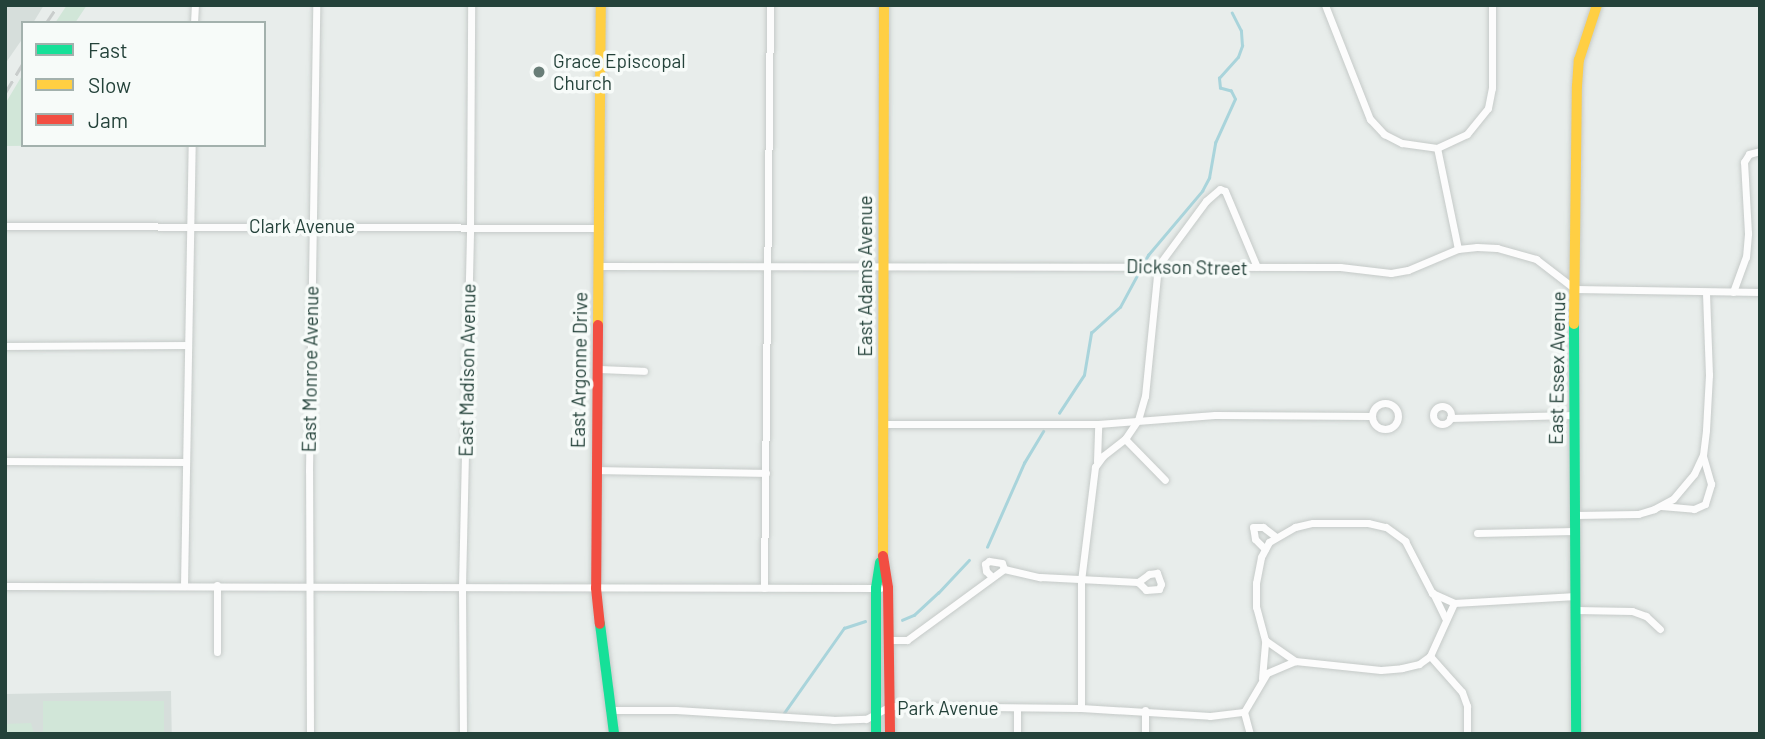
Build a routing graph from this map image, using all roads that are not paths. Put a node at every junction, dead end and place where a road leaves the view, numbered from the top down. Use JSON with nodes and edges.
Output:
{"nodes":[{"id":1,"x":316,"y":5,"type":"edge"},
{"id":2,"x":471,"y":5,"type":"edge"},
{"id":3,"x":601,"y":5,"type":"edge"},
{"id":4,"x":770,"y":5,"type":"edge"},
{"id":5,"x":884,"y":5,"type":"edge"},
{"id":6,"x":1325,"y":5,"type":"edge"},
{"id":7,"x":1492,"y":5,"type":"edge"},
{"id":8,"x":1597,"y":5,"type":"edge"},
{"id":9,"x":192,"y":147,"type":"edge"},
{"id":10,"x":1437,"y":148,"type":"junction"},
{"id":11,"x":1760,"y":151,"type":"edge"},
{"id":12,"x":5,"y":226,"type":"edge"},
{"id":13,"x":190,"y":226,"type":"junction"},
{"id":14,"x":313,"y":226,"type":"junction"},
{"id":15,"x":470,"y":227,"type":"junction"},
{"id":16,"x":599,"y":228,"type":"junction"},
{"id":17,"x":1458,"y":250,"type":"junction"},
{"id":18,"x":599,"y":266,"type":"junction"},
{"id":19,"x":1158,"y":266,"type":"junction"},
{"id":20,"x":768,"y":267,"type":"junction"},
{"id":21,"x":1257,"y":267,"type":"junction"},
{"id":22,"x":883,"y":268,"type":"junction"},
{"id":23,"x":1576,"y":289,"type":"junction"},
{"id":24,"x":1706,"y":292,"type":"junction"},
{"id":25,"x":1733,"y":292,"type":"junction"},
{"id":26,"x":1760,"y":292,"type":"edge"},
{"id":27,"x":187,"y":345,"type":"junction"},
{"id":28,"x":5,"y":346,"type":"edge"},
{"id":29,"x":597,"y":369,"type":"junction"},
{"id":30,"x":644,"y":371,"type":"dead end"},
{"id":31,"x":1573,"y":415,"type":"junction"},
{"id":32,"x":1372,"y":416,"type":"dead end"},
{"id":33,"x":1450,"y":418,"type":"dead end"},
{"id":34,"x":1138,"y":420,"type":"junction"},
{"id":35,"x":883,"y":424,"type":"junction"},
{"id":36,"x":1098,"y":424,"type":"junction"},
{"id":37,"x":1125,"y":439,"type":"junction"},
{"id":38,"x":1703,"y":455,"type":"junction"},
{"id":39,"x":5,"y":461,"type":"edge"},
{"id":40,"x":185,"y":462,"type":"junction"},
{"id":41,"x":1097,"y":462,"type":"junction"},
{"id":42,"x":595,"y":470,"type":"junction"},
{"id":43,"x":766,"y":473,"type":"junction"},
{"id":44,"x":1166,"y":480,"type":"dead end"},
{"id":45,"x":1661,"y":506,"type":"junction"},
{"id":46,"x":1574,"y":515,"type":"junction"},
{"id":47,"x":1574,"y":531,"type":"junction"},
{"id":48,"x":1477,"y":533,"type":"dead end"},
{"id":49,"x":1276,"y":537,"type":"junction"},
{"id":50,"x":1265,"y":550,"type":"junction"},
{"id":51,"x":1004,"y":569,"type":"junction"},
{"id":52,"x":992,"y":577,"type":"junction"},
{"id":53,"x":1081,"y":581,"type":"junction"},
{"id":54,"x":1138,"y":582,"type":"dead end"},
{"id":55,"x":308,"y":585,"type":"junction"},
{"id":56,"x":5,"y":586,"type":"edge"},
{"id":57,"x":184,"y":586,"type":"junction"},
{"id":58,"x":216,"y":586,"type":"junction"},
{"id":59,"x":462,"y":586,"type":"junction"},
{"id":60,"x":596,"y":588,"type":"junction"},
{"id":61,"x":764,"y":588,"type":"junction"},
{"id":62,"x":882,"y":588,"type":"junction"},
{"id":63,"x":1432,"y":593,"type":"junction"},
{"id":64,"x":1576,"y":597,"type":"junction"},
{"id":65,"x":1454,"y":603,"type":"junction"},
{"id":66,"x":1576,"y":610,"type":"junction"},
{"id":67,"x":1446,"y":618,"type":"junction"},
{"id":68,"x":1660,"y":629,"type":"dead end"},
{"id":69,"x":889,"y":640,"type":"junction"},
{"id":70,"x":1265,"y":640,"type":"junction"},
{"id":71,"x":217,"y":652,"type":"dead end"},
{"id":72,"x":1430,"y":656,"type":"junction"},
{"id":73,"x":1295,"y":661,"type":"junction"},
{"id":74,"x":1262,"y":678,"type":"junction"},
{"id":75,"x":890,"y":706,"type":"junction"},
{"id":76,"x":1017,"y":708,"type":"junction"},
{"id":77,"x":1081,"y":708,"type":"junction"},
{"id":78,"x":612,"y":710,"type":"junction"},
{"id":79,"x":1145,"y":710,"type":"junction"},
{"id":80,"x":1244,"y":712,"type":"junction"},
{"id":81,"x":876,"y":713,"type":"junction"},
{"id":82,"x":310,"y":734,"type":"edge"},
{"id":83,"x":463,"y":734,"type":"edge"},
{"id":84,"x":614,"y":734,"type":"edge"},
{"id":85,"x":876,"y":734,"type":"edge"},
{"id":86,"x":890,"y":734,"type":"edge"},
{"id":87,"x":1017,"y":734,"type":"edge"},
{"id":88,"x":1145,"y":734,"type":"edge"},
{"id":89,"x":1250,"y":734,"type":"edge"},
{"id":90,"x":1467,"y":734,"type":"edge"},
{"id":91,"x":1576,"y":734,"type":"edge"}],
"edges":[{"from":1,"to":14,"type":"street","name":"East Monroe Avenue"},
{"from":2,"to":15,"type":"street","name":"East Madison Avenue"},
{"from":3,"to":16,"type":"street","name":"East Argonne Drive"},
{"from":4,"to":20,"type":"street"},
{"from":5,"to":22,"type":"street","name":"East Adams Avenue"},
{"from":6,"to":10,"type":"street"},
{"from":7,"to":10,"type":"street"},
{"from":8,"to":23,"type":"street","name":"East Essex Avenue"},
{"from":9,"to":13,"type":"street"},
{"from":10,"to":17,"type":"street"},
{"from":11,"to":25,"type":"street"},
{"from":12,"to":13,"type":"street","name":"Clark Avenue"},
{"from":13,"to":14,"type":"street","name":"Clark Avenue"},
{"from":13,"to":27,"type":"street"},
{"from":14,"to":15,"type":"street","name":"Clark Avenue"},
{"from":14,"to":55,"type":"street","name":"East Monroe Avenue"},
{"from":15,"to":16,"type":"street","name":"Clark Avenue"},
{"from":15,"to":59,"type":"street","name":"East Madison Avenue"},
{"from":16,"to":18,"type":"street","name":"East Argonne Drive"},
{"from":17,"to":21,"type":"street","name":"Dickson Street"},
{"from":17,"to":23,"type":"street","name":"Dickson Street"},
{"from":18,"to":20,"type":"street","name":"Dickson Street"},
{"from":18,"to":29,"type":"street","name":"East Argonne Drive"},
{"from":19,"to":21,"type":"street","name":"Dickson Street"},
{"from":19,"to":21,"type":"street"},
{"from":19,"to":22,"type":"street","name":"Dickson Street"},
{"from":19,"to":34,"type":"street"},
{"from":20,"to":22,"type":"street","name":"Dickson Street"},
{"from":20,"to":43,"type":"street"},
{"from":22,"to":35,"type":"street","name":"East Adams Avenue"},
{"from":23,"to":24,"type":"street"},
{"from":23,"to":31,"type":"street","name":"East Essex Avenue"},
{"from":24,"to":25,"type":"street"},
{"from":24,"to":38,"type":"street"},
{"from":25,"to":26,"type":"street"},
{"from":27,"to":28,"type":"street"},
{"from":27,"to":40,"type":"street"},
{"from":29,"to":30,"type":"street"},
{"from":29,"to":42,"type":"street","name":"East Argonne Drive"},
{"from":31,"to":33,"type":"street"},
{"from":31,"to":46,"type":"street","name":"East Essex Avenue"},
{"from":32,"to":34,"type":"street"},
{"from":34,"to":36,"type":"street"},
{"from":34,"to":37,"type":"street"},
{"from":35,"to":36,"type":"street"},
{"from":35,"to":62,"type":"street","name":"East Adams Avenue"},
{"from":36,"to":41,"type":"street"},
{"from":37,"to":41,"type":"street"},
{"from":37,"to":44,"type":"street"},
{"from":38,"to":45,"type":"street"},
{"from":38,"to":45,"type":"street"},
{"from":39,"to":40,"type":"street"},
{"from":40,"to":57,"type":"street"},
{"from":41,"to":53,"type":"street"},
{"from":42,"to":43,"type":"street"},
{"from":42,"to":60,"type":"street","name":"East Argonne Drive"},
{"from":43,"to":61,"type":"street"},
{"from":45,"to":46,"type":"street"},
{"from":46,"to":47,"type":"street","name":"East Essex Avenue"},
{"from":47,"to":48,"type":"street"},
{"from":47,"to":64,"type":"street","name":"East Essex Avenue"},
{"from":49,"to":50,"type":"street"},
{"from":49,"to":50,"type":"street"},
{"from":49,"to":63,"type":"street"},
{"from":50,"to":70,"type":"street"},
{"from":51,"to":52,"type":"street"},
{"from":51,"to":52,"type":"street"},
{"from":51,"to":53,"type":"street"},
{"from":52,"to":69,"type":"street"},
{"from":53,"to":54,"type":"street"},
{"from":53,"to":77,"type":"street"},
{"from":55,"to":58,"type":"street"},
{"from":55,"to":59,"type":"street"},
{"from":55,"to":82,"type":"street","name":"East Monroe Avenue"},
{"from":56,"to":57,"type":"street"},
{"from":57,"to":58,"type":"street"},
{"from":58,"to":71,"type":"street"},
{"from":59,"to":60,"type":"street"},
{"from":59,"to":83,"type":"street","name":"East Madison Avenue"},
{"from":60,"to":61,"type":"street"},
{"from":60,"to":78,"type":"street","name":"East Argonne Drive"},
{"from":61,"to":62,"type":"street"},
{"from":62,"to":69,"type":"street"},
{"from":62,"to":81,"type":"street"},
{"from":63,"to":65,"type":"street"},
{"from":63,"to":67,"type":"street"},
{"from":64,"to":65,"type":"street"},
{"from":64,"to":66,"type":"street","name":"East Essex Avenue"},
{"from":65,"to":67,"type":"street"},
{"from":66,"to":68,"type":"street"},
{"from":66,"to":91,"type":"street","name":"East Essex Avenue"},
{"from":67,"to":72,"type":"street"},
{"from":69,"to":75,"type":"street"},
{"from":70,"to":73,"type":"street"},
{"from":70,"to":74,"type":"street"},
{"from":72,"to":73,"type":"street"},
{"from":72,"to":90,"type":"street"},
{"from":73,"to":74,"type":"street"},
{"from":74,"to":80,"type":"street"},
{"from":75,"to":76,"type":"street","name":"Park Avenue"},
{"from":75,"to":81,"type":"street","name":"Park Avenue"},
{"from":75,"to":86,"type":"street"},
{"from":76,"to":77,"type":"street","name":"Park Avenue"},
{"from":76,"to":87,"type":"street"},
{"from":77,"to":79,"type":"street","name":"Park Avenue"},
{"from":78,"to":81,"type":"street","name":"Park Avenue"},
{"from":78,"to":84,"type":"street","name":"East Argonne Drive"},
{"from":79,"to":80,"type":"street","name":"Park Avenue"},
{"from":79,"to":88,"type":"street"},
{"from":80,"to":89,"type":"street"},
{"from":81,"to":85,"type":"street"}]}
